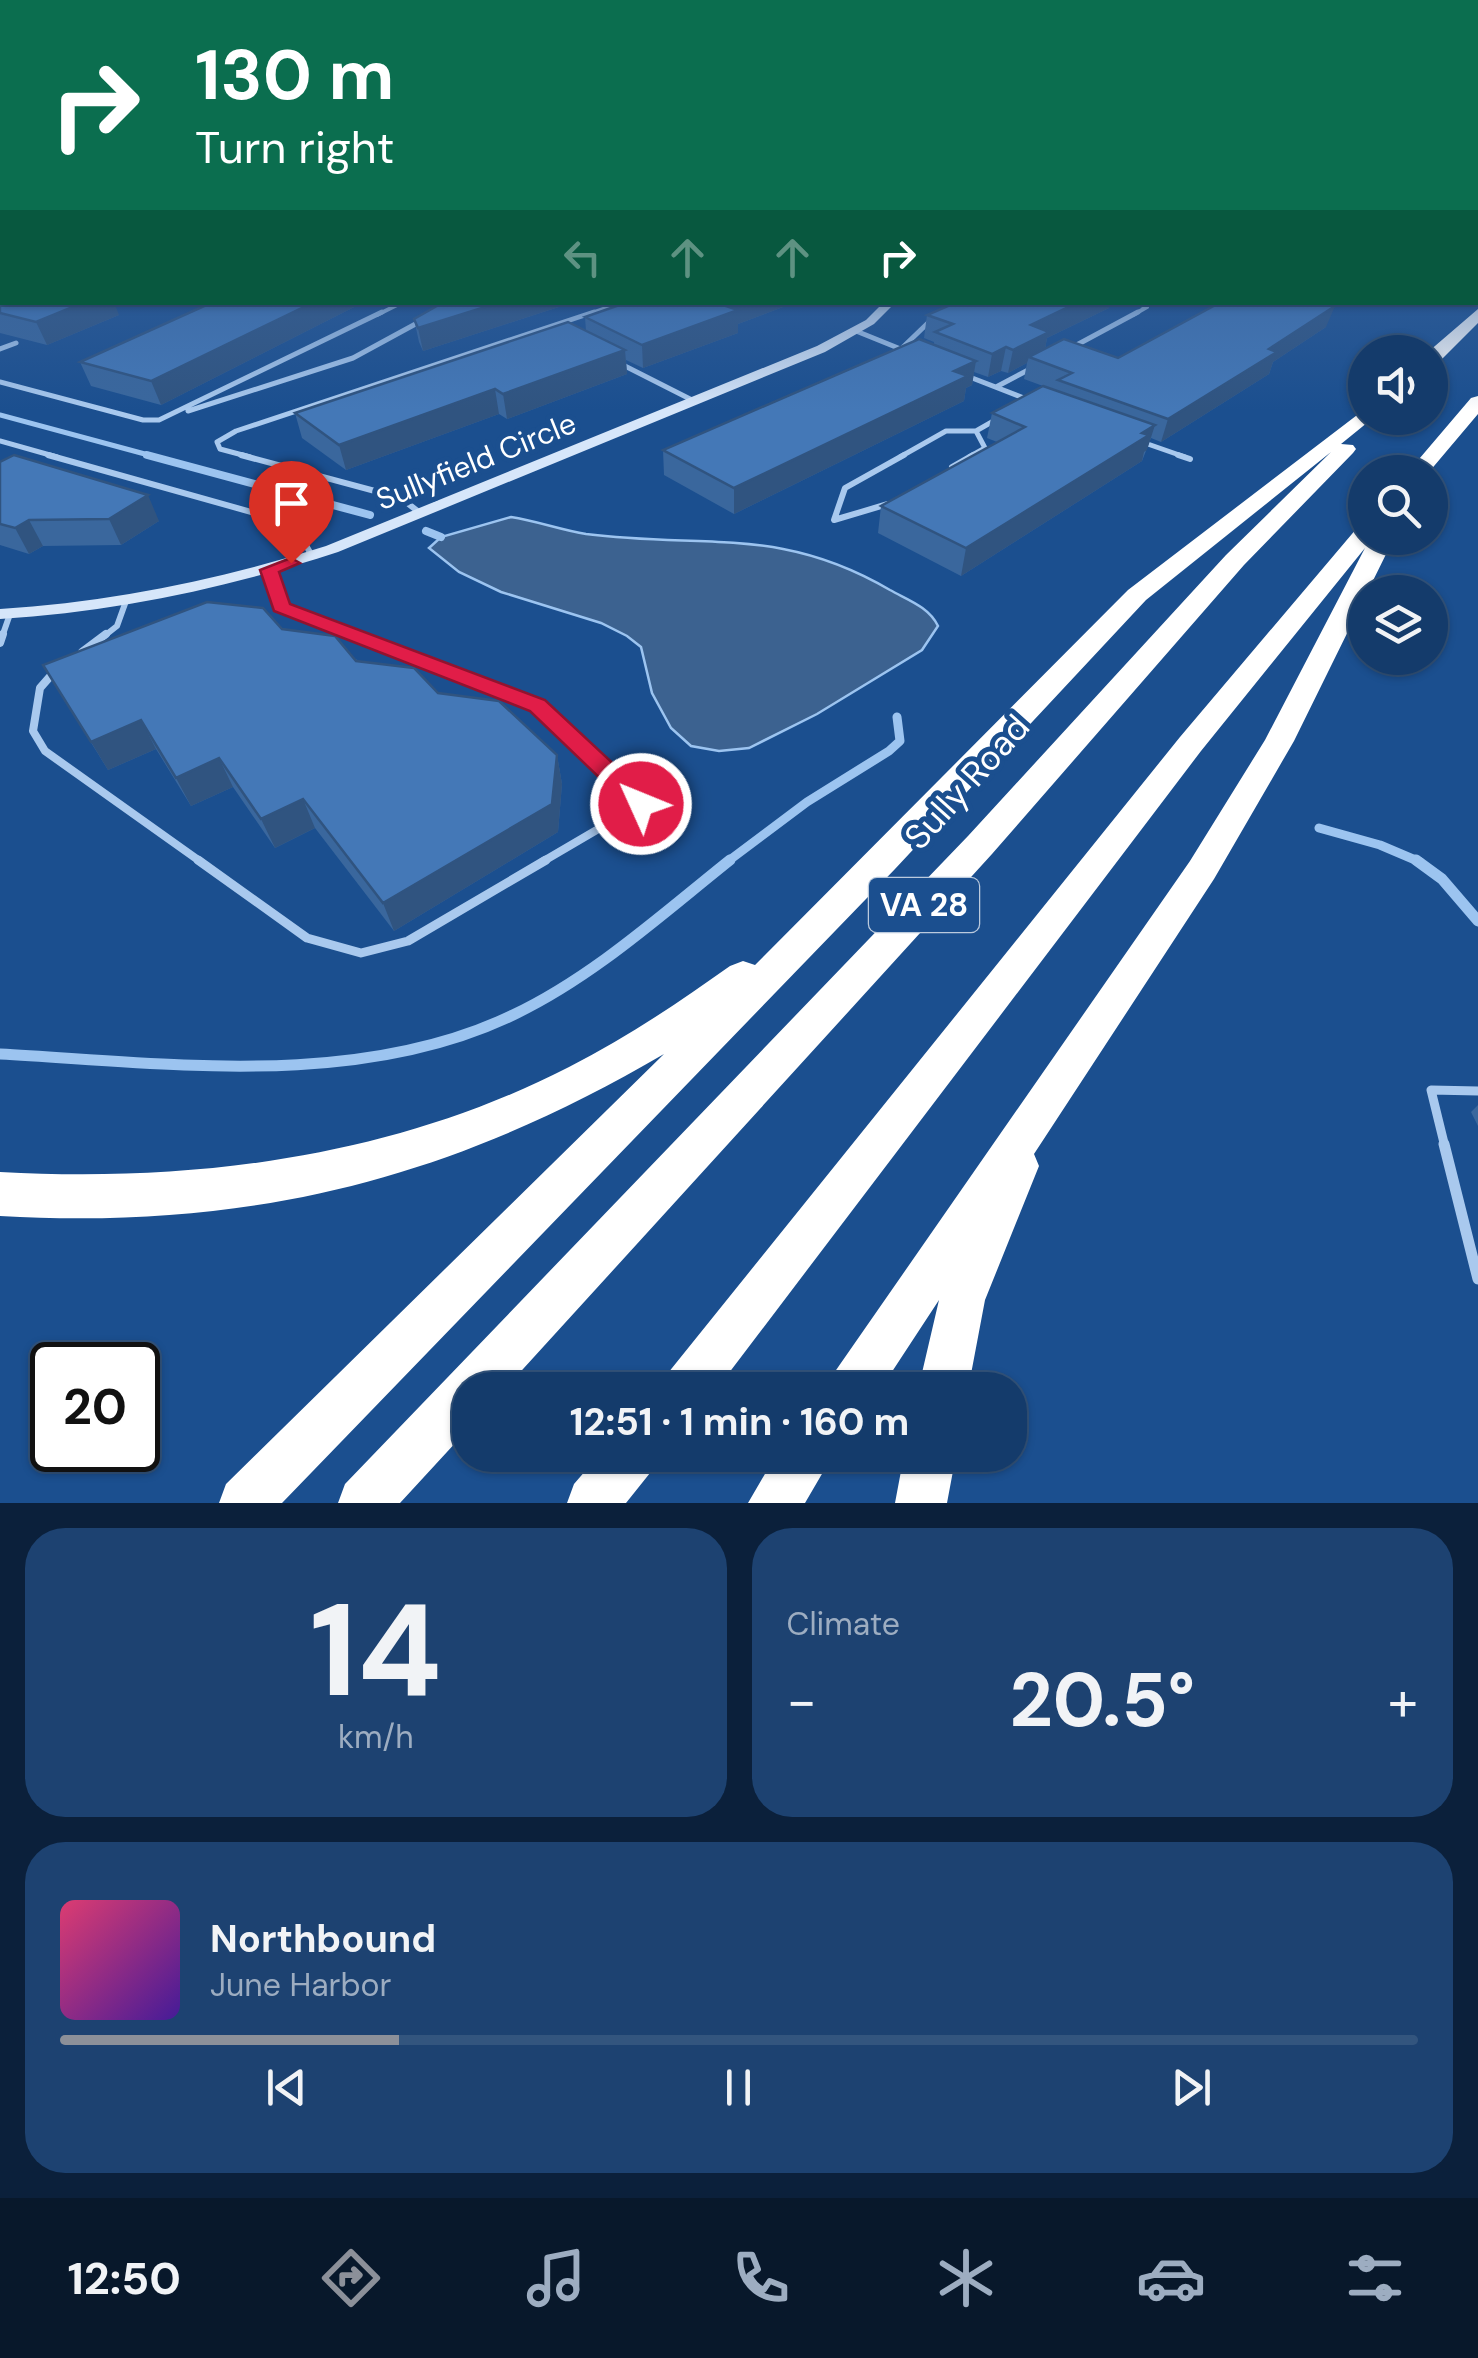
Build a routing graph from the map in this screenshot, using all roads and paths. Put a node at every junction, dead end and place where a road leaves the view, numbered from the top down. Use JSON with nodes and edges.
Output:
{"nodes":[{"id":1,"x":398,"y":305,"type":"edge"},
{"id":2,"x":615,"y":305,"type":"edge"},
{"id":3,"x":887,"y":305,"type":"edge"},
{"id":4,"x":1140,"y":305,"type":"edge"},
{"id":5,"x":437,"y":312,"type":"edge"},
{"id":6,"x":1478,"y":314,"type":"edge"},
{"id":7,"x":936,"y":315,"type":"edge"},
{"id":8,"x":548,"y":328,"type":"junction"},
{"id":9,"x":856,"y":331,"type":"junction"},
{"id":10,"x":564,"y":336,"type":"edge"},
{"id":11,"x":16,"y":342,"type":"edge"},
{"id":12,"x":1448,"y":343,"type":"edge"},
{"id":13,"x":901,"y":349,"type":"junction"},
{"id":14,"x":0,"y":350,"type":"edge"},
{"id":15,"x":1068,"y":350,"type":"edge"},
{"id":16,"x":917,"y":356,"type":"edge"},
{"id":17,"x":612,"y":360,"type":"edge"},
{"id":18,"x":1038,"y":365,"type":"edge"},
{"id":19,"x":965,"y":375,"type":"edge"},
{"id":20,"x":0,"y":382,"type":"edge"},
{"id":21,"x":996,"y":387,"type":"junction"},
{"id":22,"x":694,"y":401,"type":"junction"},
{"id":23,"x":1478,"y":402,"type":"edge"},
{"id":24,"x":1016,"y":408,"type":"edge"},
{"id":25,"x":1003,"y":416,"type":"edge"},
{"id":26,"x":160,"y":420,"type":"junction"},
{"id":27,"x":1348,"y":428,"type":"edge"},
{"id":28,"x":976,"y":430,"type":"junction"},
{"id":29,"x":1358,"y":435,"type":"edge"},
{"id":30,"x":1136,"y":440,"type":"edge"},
{"id":31,"x":0,"y":441,"type":"edge"},
{"id":32,"x":1433,"y":455,"type":"edge"},
{"id":33,"x":1190,"y":459,"type":"dead end"},
{"id":34,"x":938,"y":476,"type":"edge"},
{"id":35,"x":891,"y":503,"type":"edge"},
{"id":36,"x":420,"y":513,"type":"junction"},
{"id":37,"x":1348,"y":554,"type":"edge"},
{"id":38,"x":1373,"y":555,"type":"edge"},
{"id":39,"x":312,"y":556,"type":"junction"},
{"id":40,"x":269,"y":570,"type":"junction"},
{"id":41,"x":126,"y":602,"type":"junction"},
{"id":42,"x":5,"y":614,"type":"edge"},
{"id":43,"x":0,"y":643,"type":"edge"},
{"id":44,"x":883,"y":860,"type":"junction"},
{"id":45,"x":1478,"y":1091,"type":"edge"},
{"id":46,"x":1046,"y":1102,"type":"junction"},
{"id":47,"x":0,"y":1194,"type":"edge"},
{"id":48,"x":1478,"y":1279,"type":"edge"},
{"id":49,"x":487,"y":1372,"type":"edge"},
{"id":50,"x":700,"y":1372,"type":"edge"},
{"id":51,"x":863,"y":1372,"type":"edge"},
{"id":52,"x":947,"y":1372,"type":"edge"},
{"id":53,"x":452,"y":1409,"type":"edge"},
{"id":54,"x":618,"y":1472,"type":"edge"},
{"id":55,"x":795,"y":1472,"type":"edge"},
{"id":56,"x":927,"y":1472,"type":"edge"},
{"id":57,"x":245,"y":1503,"type":"edge"},
{"id":58,"x":364,"y":1503,"type":"edge"},
{"id":59,"x":593,"y":1503,"type":"edge"},
{"id":60,"x":774,"y":1503,"type":"edge"},
{"id":61,"x":922,"y":1503,"type":"edge"}],
"edges":[{"from":1,"to":26,"type":"lane"},
{"from":2,"to":8,"type":"lane"},
{"from":3,"to":9,"type":"street","name":"Sullyfield Circle"},
{"from":4,"to":15,"type":"lane"},
{"from":5,"to":26,"type":"lane"},
{"from":6,"to":12,"type":"highway"},
{"from":7,"to":13,"type":"lane"},
{"from":8,"to":10,"type":"lane"},
{"from":8,"to":36,"type":"lane"},
{"from":9,"to":13,"type":"lane"},
{"from":9,"to":22,"type":"street","name":"Sullyfield Circle"},
{"from":11,"to":14,"type":"lane"},
{"from":13,"to":16,"type":"lane"},
{"from":17,"to":22,"type":"lane"},
{"from":18,"to":21,"type":"lane"},
{"from":19,"to":21,"type":"lane"},
{"from":20,"to":26,"type":"lane"},
{"from":21,"to":24,"type":"lane"},
{"from":22,"to":36,"type":"street","name":"Sullyfield Circle"},
{"from":23,"to":32,"type":"highway"},
{"from":25,"to":28,"type":"lane"},
{"from":27,"to":44,"type":"highway"},
{"from":28,"to":34,"type":"lane"},
{"from":28,"to":35,"type":"lane"},
{"from":29,"to":49,"type":"highway","name":"Sully Road","number":"VA 28"},
{"from":30,"to":33,"type":"lane"},
{"from":31,"to":39,"type":"lane"},
{"from":36,"to":39,"type":"street","name":"Sullyfield Circle"},
{"from":37,"to":50,"type":"highway"},
{"from":38,"to":46,"type":"highway"},
{"from":39,"to":40,"type":"street","name":"Sullyfield Circle"},
{"from":40,"to":41,"type":"street","name":"Sullyfield Circle"},
{"from":40,"to":41,"type":"lane"},
{"from":41,"to":42,"type":"street","name":"Sullyfield Circle"},
{"from":42,"to":43,"type":"lane"},
{"from":44,"to":47,"type":"highway"},
{"from":44,"to":57,"type":"highway"},
{"from":45,"to":48,"type":"lane"},
{"from":46,"to":51,"type":"highway"},
{"from":46,"to":52,"type":"highway"},
{"from":53,"to":58,"type":"highway","name":"Sully Road","number":"VA 28"},
{"from":54,"to":59,"type":"highway"},
{"from":55,"to":60,"type":"highway"},
{"from":56,"to":61,"type":"highway"}]}
